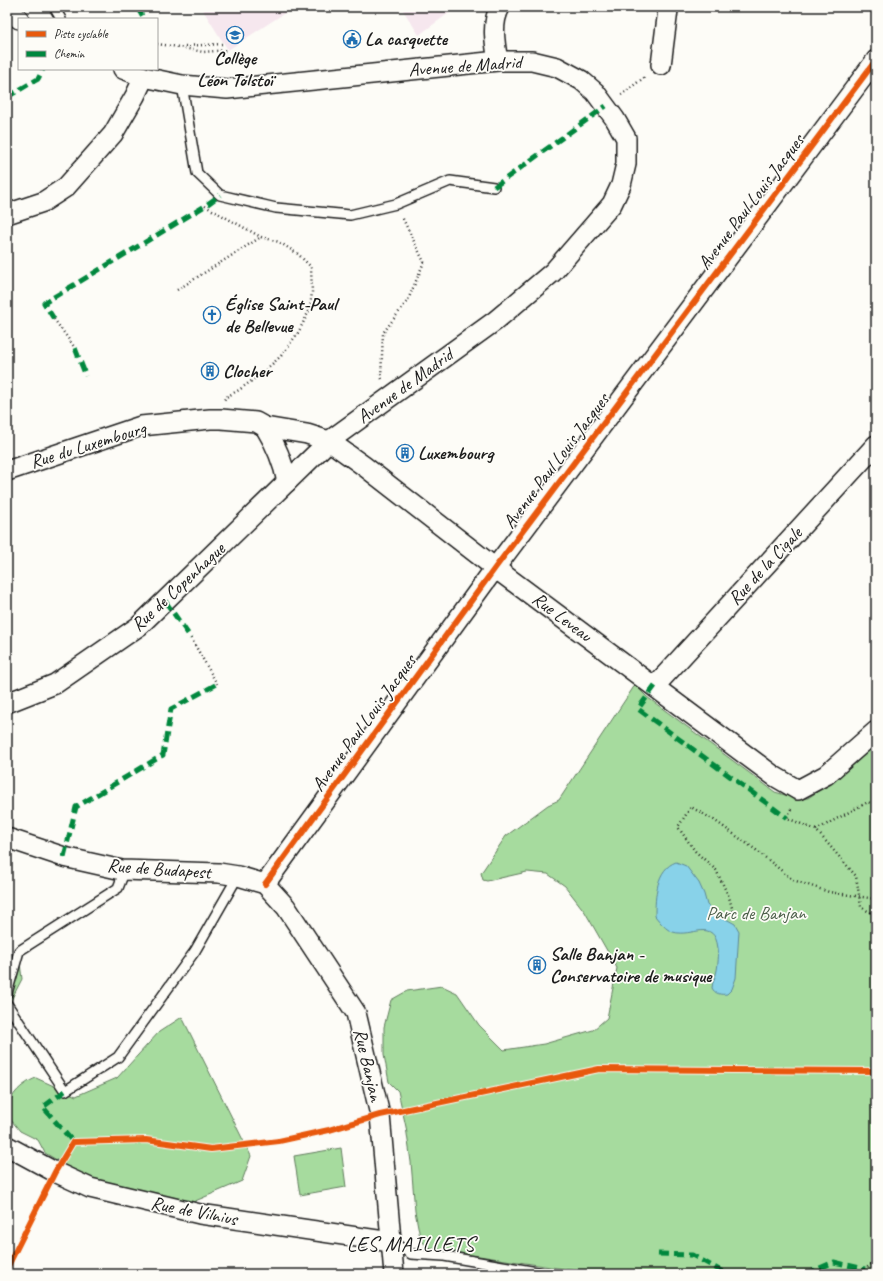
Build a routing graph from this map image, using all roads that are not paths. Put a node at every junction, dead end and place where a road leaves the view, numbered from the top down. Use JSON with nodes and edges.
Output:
{"nodes":[{"id":1,"x":54,"y":7,"type":"edge"},
{"id":2,"x":500,"y":7,"type":"edge"},
{"id":3,"x":665,"y":7,"type":"edge"},
{"id":4,"x":7,"y":8,"type":"edge"},
{"id":5,"x":18,"y":18,"type":"edge"},
{"id":6,"x":61,"y":18,"type":"edge"},
{"id":7,"x":876,"y":60,"type":"edge"},
{"id":8,"x":498,"y":61,"type":"junction"},
{"id":9,"x":661,"y":65,"type":"road end"},
{"id":10,"x":126,"y":70,"type":"edge"},
{"id":11,"x":144,"y":77,"type":"junction"},
{"id":12,"x":182,"y":86,"type":"junction"},
{"id":13,"x":494,"y":187,"type":"dead end"},
{"id":14,"x":7,"y":214,"type":"edge"},
{"id":15,"x":265,"y":427,"type":"junction"},
{"id":16,"x":328,"y":441,"type":"junction"},
{"id":17,"x":876,"y":445,"type":"edge"},
{"id":18,"x":7,"y":471,"type":"edge"},
{"id":19,"x":287,"y":482,"type":"junction"},
{"id":20,"x":495,"y":568,"type":"junction"},
{"id":21,"x":655,"y":686,"type":"junction"},
{"id":22,"x":7,"y":703,"type":"edge"},
{"id":23,"x":876,"y":731,"type":"edge"},
{"id":24,"x":7,"y":838,"type":"edge"},
{"id":25,"x":125,"y":870,"type":"junction"},
{"id":26,"x":238,"y":876,"type":"junction"},
{"id":27,"x":265,"y":884,"type":"junction"},
{"id":28,"x":7,"y":993,"type":"edge"},
{"id":29,"x":7,"y":1004,"type":"edge"},
{"id":30,"x":7,"y":1146,"type":"edge"},
{"id":31,"x":391,"y":1242,"type":"junction"},
{"id":32,"x":394,"y":1274,"type":"edge"},
{"id":33,"x":549,"y":1274,"type":"edge"}],
"edges":[{"from":1,"to":6,"type":"lane"},
{"from":2,"to":8,"type":"street"},
{"from":3,"to":9,"type":"street"},
{"from":4,"to":5,"type":"street"},
{"from":7,"to":20,"type":"street","name":"Avenue Paul Louis Jacques"},
{"from":8,"to":12,"type":"street","name":"Avenue de Madrid"},
{"from":8,"to":16,"type":"street","name":"Avenue de Madrid"},
{"from":10,"to":11,"type":"street","name":"Avenue de Madrid"},
{"from":11,"to":12,"type":"street","name":"Avenue de Madrid"},
{"from":11,"to":14,"type":"street"},
{"from":12,"to":13,"type":"lane"},
{"from":15,"to":16,"type":"street","name":"Rue du Luxembourg"},
{"from":15,"to":18,"type":"street","name":"Rue du Luxembourg"},
{"from":15,"to":19,"type":"street"},
{"from":16,"to":19,"type":"street","name":"Rue de Copenhague"},
{"from":16,"to":20,"type":"street","name":"Rue Leveau"},
{"from":17,"to":21,"type":"street","name":"Rue de la Cigale"},
{"from":19,"to":22,"type":"street","name":"Rue de Copenhague"},
{"from":20,"to":21,"type":"street","name":"Rue Leveau"},
{"from":20,"to":27,"type":"street","name":"Avenue Paul Louis Jacques"},
{"from":21,"to":23,"type":"street","name":"Rue Leveau"},
{"from":24,"to":25,"type":"street","name":"Rue de Budapest"},
{"from":25,"to":26,"type":"street","name":"Rue de Budapest"},
{"from":25,"to":28,"type":"lane"},
{"from":26,"to":27,"type":"street","name":"Rue de Budapest"},
{"from":26,"to":29,"type":"lane"},
{"from":27,"to":31,"type":"street","name":"Rue Banjan"},
{"from":30,"to":31,"type":"street","name":"Rue de Vilnius"},
{"from":31,"to":32,"type":"street","name":"Rue Banjan"},
{"from":31,"to":33,"type":"lane"}]}
